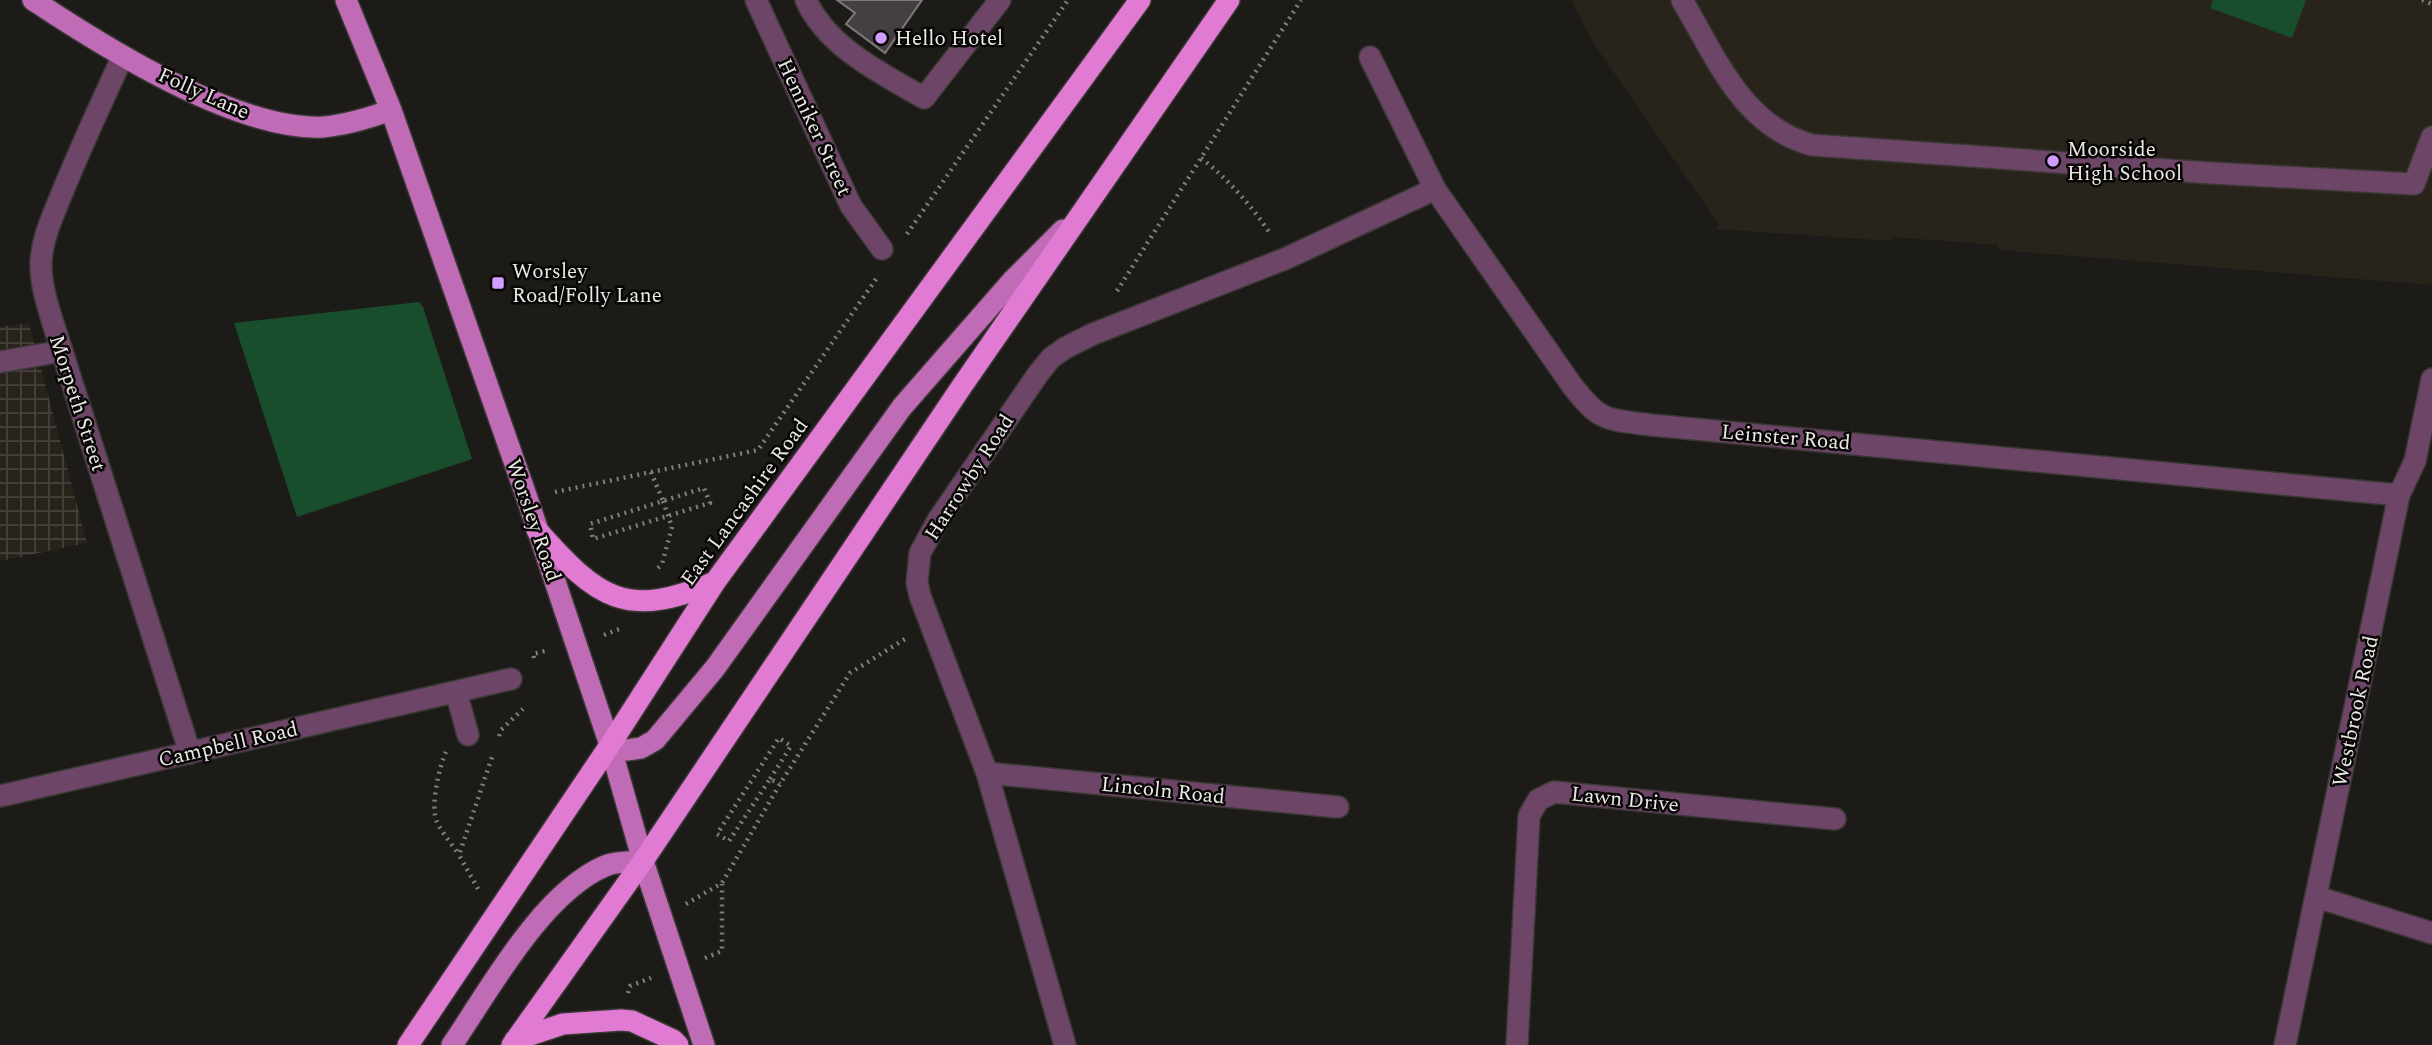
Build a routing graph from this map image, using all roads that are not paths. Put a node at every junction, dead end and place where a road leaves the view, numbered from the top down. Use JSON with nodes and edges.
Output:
{"nodes":[{"id":1,"x":33,"y":0,"type":"edge"},
{"id":2,"x":346,"y":0,"type":"edge"},
{"id":3,"x":756,"y":0,"type":"edge"},
{"id":4,"x":806,"y":0,"type":"edge"},
{"id":5,"x":999,"y":0,"type":"edge"},
{"id":6,"x":1140,"y":0,"type":"edge"},
{"id":7,"x":1229,"y":0,"type":"edge"},
{"id":8,"x":1682,"y":0,"type":"edge"},
{"id":9,"x":123,"y":56,"type":"junction"},
{"id":10,"x":1370,"y":57,"type":"dead end"},
{"id":11,"x":391,"y":110,"type":"junction"},
{"id":12,"x":2432,"y":137,"type":"edge"},
{"id":13,"x":1435,"y":189,"type":"junction"},
{"id":14,"x":1082,"y":212,"type":"junction"},
{"id":15,"x":882,"y":258,"type":"road end"},
{"id":16,"x":62,"y":351,"type":"junction"},
{"id":17,"x":0,"y":362,"type":"edge"},
{"id":18,"x":2432,"y":379,"type":"edge"},
{"id":19,"x":2399,"y":495,"type":"junction"},
{"id":20,"x":537,"y":530,"type":"junction"},
{"id":21,"x":715,"y":582,"type":"junction"},
{"id":22,"x":511,"y":679,"type":"dead end"},
{"id":23,"x":456,"y":692,"type":"junction"},
{"id":24,"x":468,"y":735,"type":"road end"},
{"id":25,"x":610,"y":745,"type":"junction"},
{"id":26,"x":190,"y":753,"type":"junction"},
{"id":27,"x":987,"y":773,"type":"junction"},
{"id":28,"x":0,"y":796,"type":"edge"},
{"id":29,"x":1338,"y":807,"type":"dead end"},
{"id":30,"x":1835,"y":819,"type":"dead end"},
{"id":31,"x":643,"y":861,"type":"junction"},
{"id":32,"x":2317,"y":897,"type":"junction"},
{"id":33,"x":2432,"y":933,"type":"edge"},
{"id":34,"x":514,"y":1043,"type":"edge"},
{"id":35,"x":408,"y":1045,"type":"edge"},
{"id":36,"x":452,"y":1045,"type":"edge"},
{"id":37,"x":678,"y":1045,"type":"edge"},
{"id":38,"x":704,"y":1045,"type":"edge"},
{"id":39,"x":1065,"y":1045,"type":"edge"},
{"id":40,"x":1517,"y":1045,"type":"edge"},
{"id":41,"x":2285,"y":1045,"type":"edge"}],
"edges":[{"from":1,"to":9,"type":"main road","name":"Folly Lane"},
{"from":2,"to":11,"type":"main road","name":"Worsley Road"},
{"from":3,"to":15,"type":"street","name":"Henniker Street"},
{"from":4,"to":5,"type":"street"},
{"from":6,"to":21,"type":"highway","name":"East Lancashire Road"},
{"from":7,"to":14,"type":"highway"},
{"from":8,"to":12,"type":"street"},
{"from":9,"to":11,"type":"main road","name":"Folly Lane"},
{"from":9,"to":16,"type":"street","name":"Morpeth Street"},
{"from":10,"to":13,"type":"street","name":"Leinster Road"},
{"from":11,"to":20,"type":"main road","name":"Worsley Road"},
{"from":13,"to":19,"type":"street","name":"Leinster Road"},
{"from":13,"to":27,"type":"street","name":"Harrowby Road"},
{"from":14,"to":25,"type":"main road"},
{"from":14,"to":31,"type":"highway"},
{"from":16,"to":17,"type":"street"},
{"from":16,"to":26,"type":"street","name":"Morpeth Street"},
{"from":18,"to":19,"type":"street","name":"Westbrook Road"},
{"from":19,"to":32,"type":"street","name":"Westbrook Road"},
{"from":20,"to":21,"type":"highway"},
{"from":20,"to":25,"type":"main road","name":"Worsley Road"},
{"from":21,"to":25,"type":"highway","name":"East Lancashire Road"},
{"from":22,"to":23,"type":"street","name":"Campbell Road"},
{"from":23,"to":24,"type":"street"},
{"from":23,"to":26,"type":"street","name":"Campbell Road"},
{"from":25,"to":31,"type":"main road","name":"Worsley Road"},
{"from":25,"to":35,"type":"highway","name":"East Lancashire Road"},
{"from":26,"to":28,"type":"street","name":"Campbell Road"},
{"from":27,"to":29,"type":"street","name":"Lincoln Road"},
{"from":27,"to":39,"type":"street","name":"Harrowby Road"},
{"from":30,"to":40,"type":"street","name":"Lawn Drive"},
{"from":31,"to":34,"type":"highway"},
{"from":31,"to":36,"type":"main road"},
{"from":31,"to":38,"type":"main road","name":"Worsley Road"},
{"from":32,"to":33,"type":"street"},
{"from":32,"to":41,"type":"street","name":"Westbrook Road"},
{"from":34,"to":37,"type":"highway"}]}
